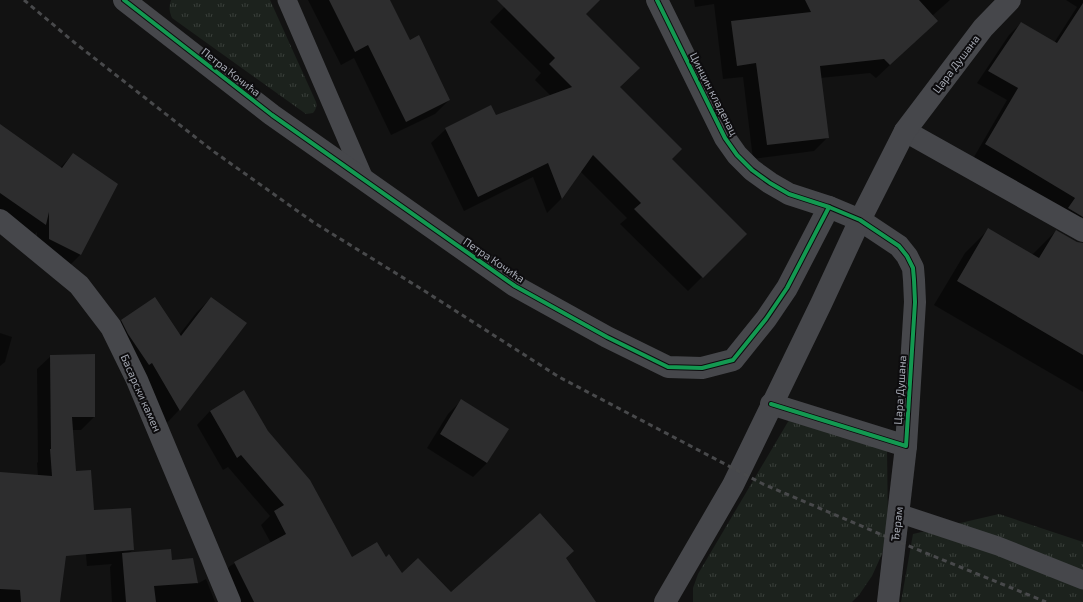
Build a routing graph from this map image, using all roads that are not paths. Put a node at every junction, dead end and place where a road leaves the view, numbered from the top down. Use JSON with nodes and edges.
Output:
{"nodes":[{"id":1,"x":287,"y":0,"type":"edge"},
{"id":2,"x":657,"y":0,"type":"edge"},
{"id":3,"x":1010,"y":0,"type":"edge"},
{"id":4,"x":128,"y":1,"type":"edge"},
{"id":5,"x":906,"y":131,"type":"junction"},
{"id":6,"x":365,"y":181,"type":"junction"},
{"id":7,"x":829,"y":207,"type":"junction"},
{"id":8,"x":0,"y":220,"type":"edge"},
{"id":9,"x":860,"y":220,"type":"junction"},
{"id":10,"x":1083,"y":231,"type":"edge"},
{"id":11,"x":771,"y":404,"type":"junction"},
{"id":12,"x":906,"y":446,"type":"junction"},
{"id":13,"x":898,"y":513,"type":"junction"},
{"id":14,"x":1083,"y":580,"type":"edge"},
{"id":15,"x":230,"y":602,"type":"edge"},
{"id":16,"x":665,"y":602,"type":"edge"},
{"id":17,"x":888,"y":602,"type":"edge"}],
"edges":[{"from":1,"to":6,"type":"lane"},
{"from":2,"to":7,"type":"street","name":"Цинцин кладенац"},
{"from":3,"to":5,"type":"street","name":"Цара Душана"},
{"from":4,"to":6,"type":"street","name":"Петра Кочића"},
{"from":5,"to":9,"type":"street","name":"Цара Душана"},
{"from":5,"to":10,"type":"street"},
{"from":6,"to":7,"type":"street","name":"Петра Кочића"},
{"from":7,"to":9,"type":"street","name":"Цинцин кладенац"},
{"from":8,"to":15,"type":"street","name":"Басарски камен"},
{"from":9,"to":11,"type":"street"},
{"from":9,"to":12,"type":"street","name":"Цара Душана"},
{"from":11,"to":12,"type":"street"},
{"from":11,"to":16,"type":"street"},
{"from":12,"to":13,"type":"street","name":"Ђерам"},
{"from":13,"to":14,"type":"lane"},
{"from":13,"to":17,"type":"street","name":"Ђерам"}]}
